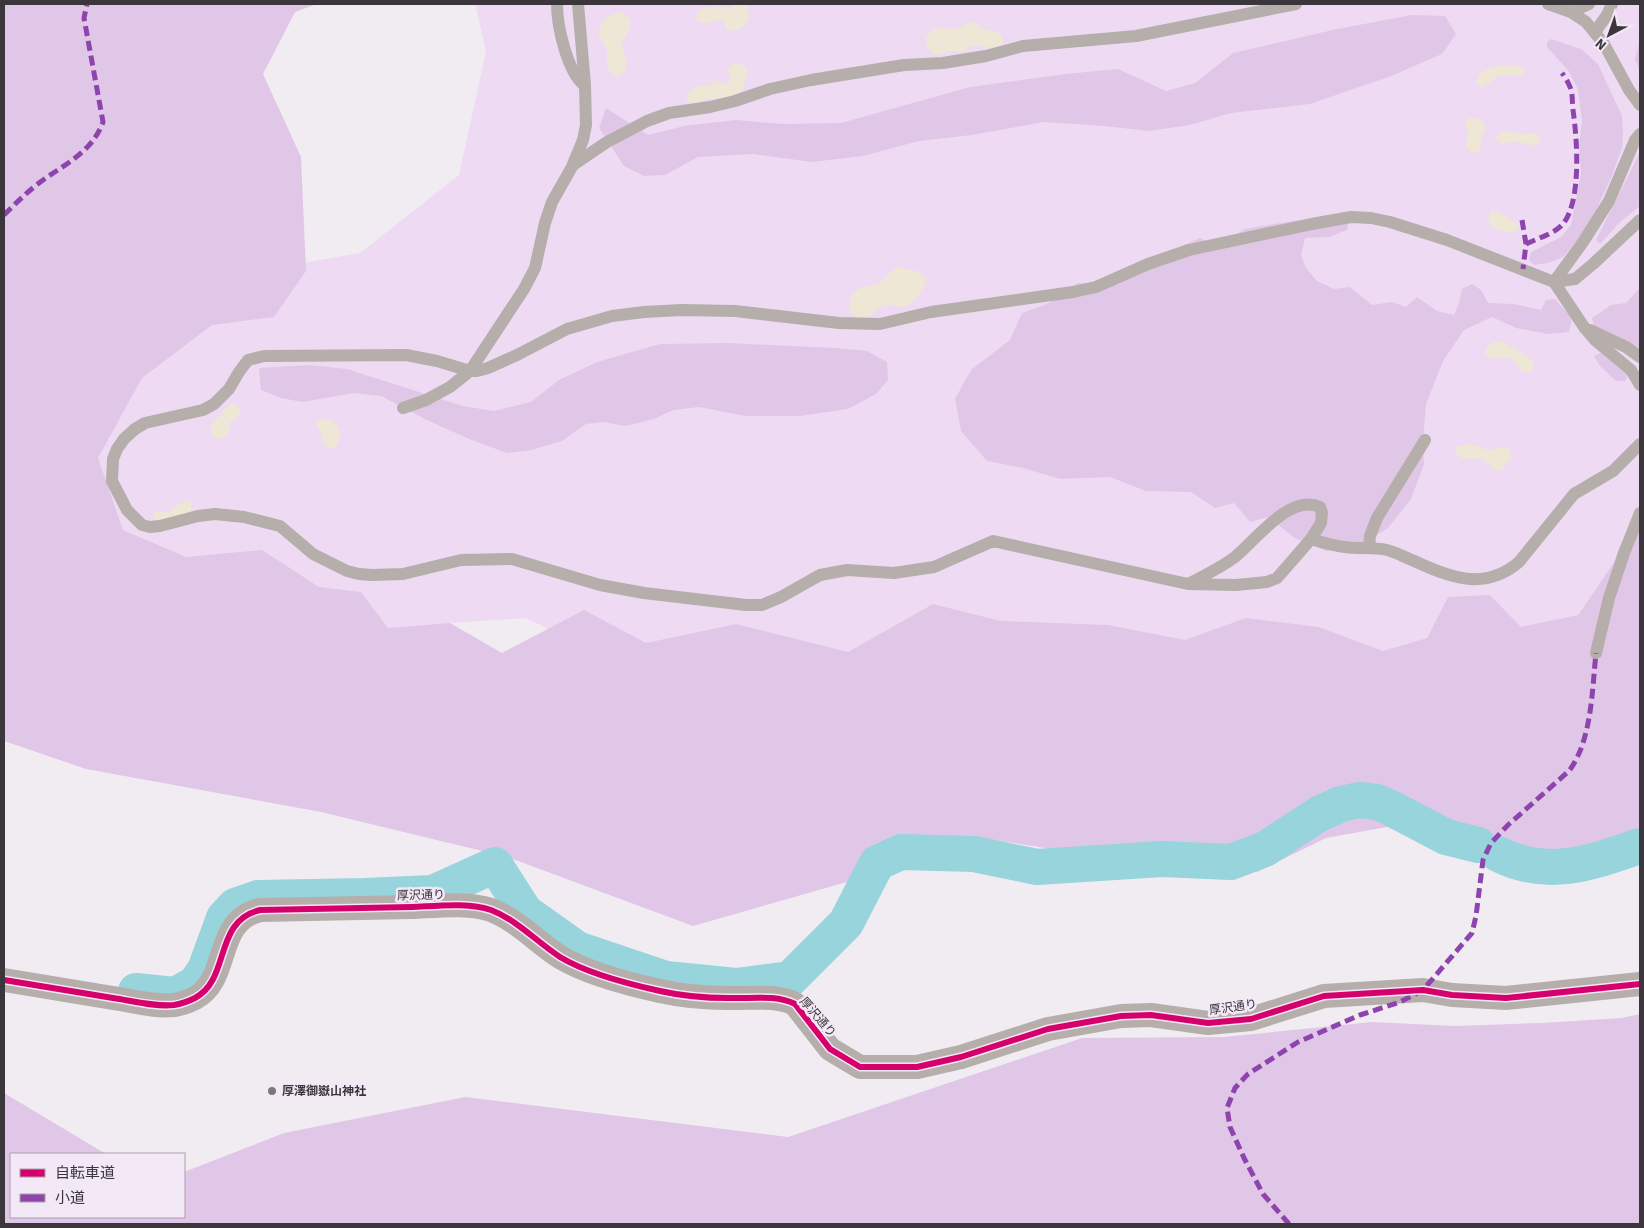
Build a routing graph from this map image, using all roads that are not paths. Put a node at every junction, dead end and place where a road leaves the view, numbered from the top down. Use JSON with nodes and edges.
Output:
{"nodes":[{"id":1,"x":557,"y":4,"type":"edge"},
{"id":2,"x":578,"y":4,"type":"edge"},
{"id":3,"x":1296,"y":4,"type":"edge"},
{"id":4,"x":1548,"y":4,"type":"edge"},
{"id":5,"x":1589,"y":4,"type":"edge"},
{"id":6,"x":1612,"y":4,"type":"edge"},
{"id":7,"x":1571,"y":12,"type":"junction"},
{"id":8,"x":1595,"y":32,"type":"junction"},
{"id":9,"x":585,"y":85,"type":"junction"},
{"id":10,"x":1640,"y":104,"type":"edge"},
{"id":11,"x":1640,"y":134,"type":"edge"},
{"id":12,"x":573,"y":165,"type":"junction"},
{"id":13,"x":1640,"y":220,"type":"edge"},
{"id":14,"x":1554,"y":282,"type":"junction"},
{"id":15,"x":1584,"y":327,"type":"junction"},
{"id":16,"x":1640,"y":357,"type":"edge"},
{"id":17,"x":470,"y":370,"type":"junction"},
{"id":18,"x":1640,"y":384,"type":"edge"},
{"id":19,"x":402,"y":408,"type":"dead end"},
{"id":20,"x":1424,"y":440,"type":"dead end"},
{"id":21,"x":1640,"y":444,"type":"edge"},
{"id":22,"x":1640,"y":513,"type":"edge"},
{"id":23,"x":1311,"y":539,"type":"junction"},
{"id":24,"x":1369,"y":548,"type":"junction"},
{"id":25,"x":1188,"y":584,"type":"junction"},
{"id":26,"x":1596,"y":653,"type":"dead end"},
{"id":27,"x":4,"y":980,"type":"edge"},
{"id":28,"x":1640,"y":984,"type":"edge"}],
"edges":[{"from":1,"to":9,"type":"lane"},
{"from":2,"to":9,"type":"lane"},
{"from":3,"to":12,"type":"lane"},
{"from":4,"to":7,"type":"lane"},
{"from":5,"to":7,"type":"lane"},
{"from":6,"to":8,"type":"lane"},
{"from":7,"to":8,"type":"lane"},
{"from":8,"to":10,"type":"lane"},
{"from":9,"to":12,"type":"lane"},
{"from":11,"to":14,"type":"lane"},
{"from":12,"to":17,"type":"lane"},
{"from":13,"to":14,"type":"lane"},
{"from":14,"to":15,"type":"lane"},
{"from":14,"to":17,"type":"lane"},
{"from":15,"to":16,"type":"lane"},
{"from":15,"to":18,"type":"lane"},
{"from":17,"to":19,"type":"lane"},
{"from":17,"to":25,"type":"lane"},
{"from":20,"to":24,"type":"lane"},
{"from":21,"to":24,"type":"lane"},
{"from":22,"to":26,"type":"lane"},
{"from":23,"to":24,"type":"lane"},
{"from":23,"to":25,"type":"lane"},
{"from":23,"to":25,"type":"lane"},
{"from":27,"to":28,"type":"street","name":"厚沢通り"}]}
